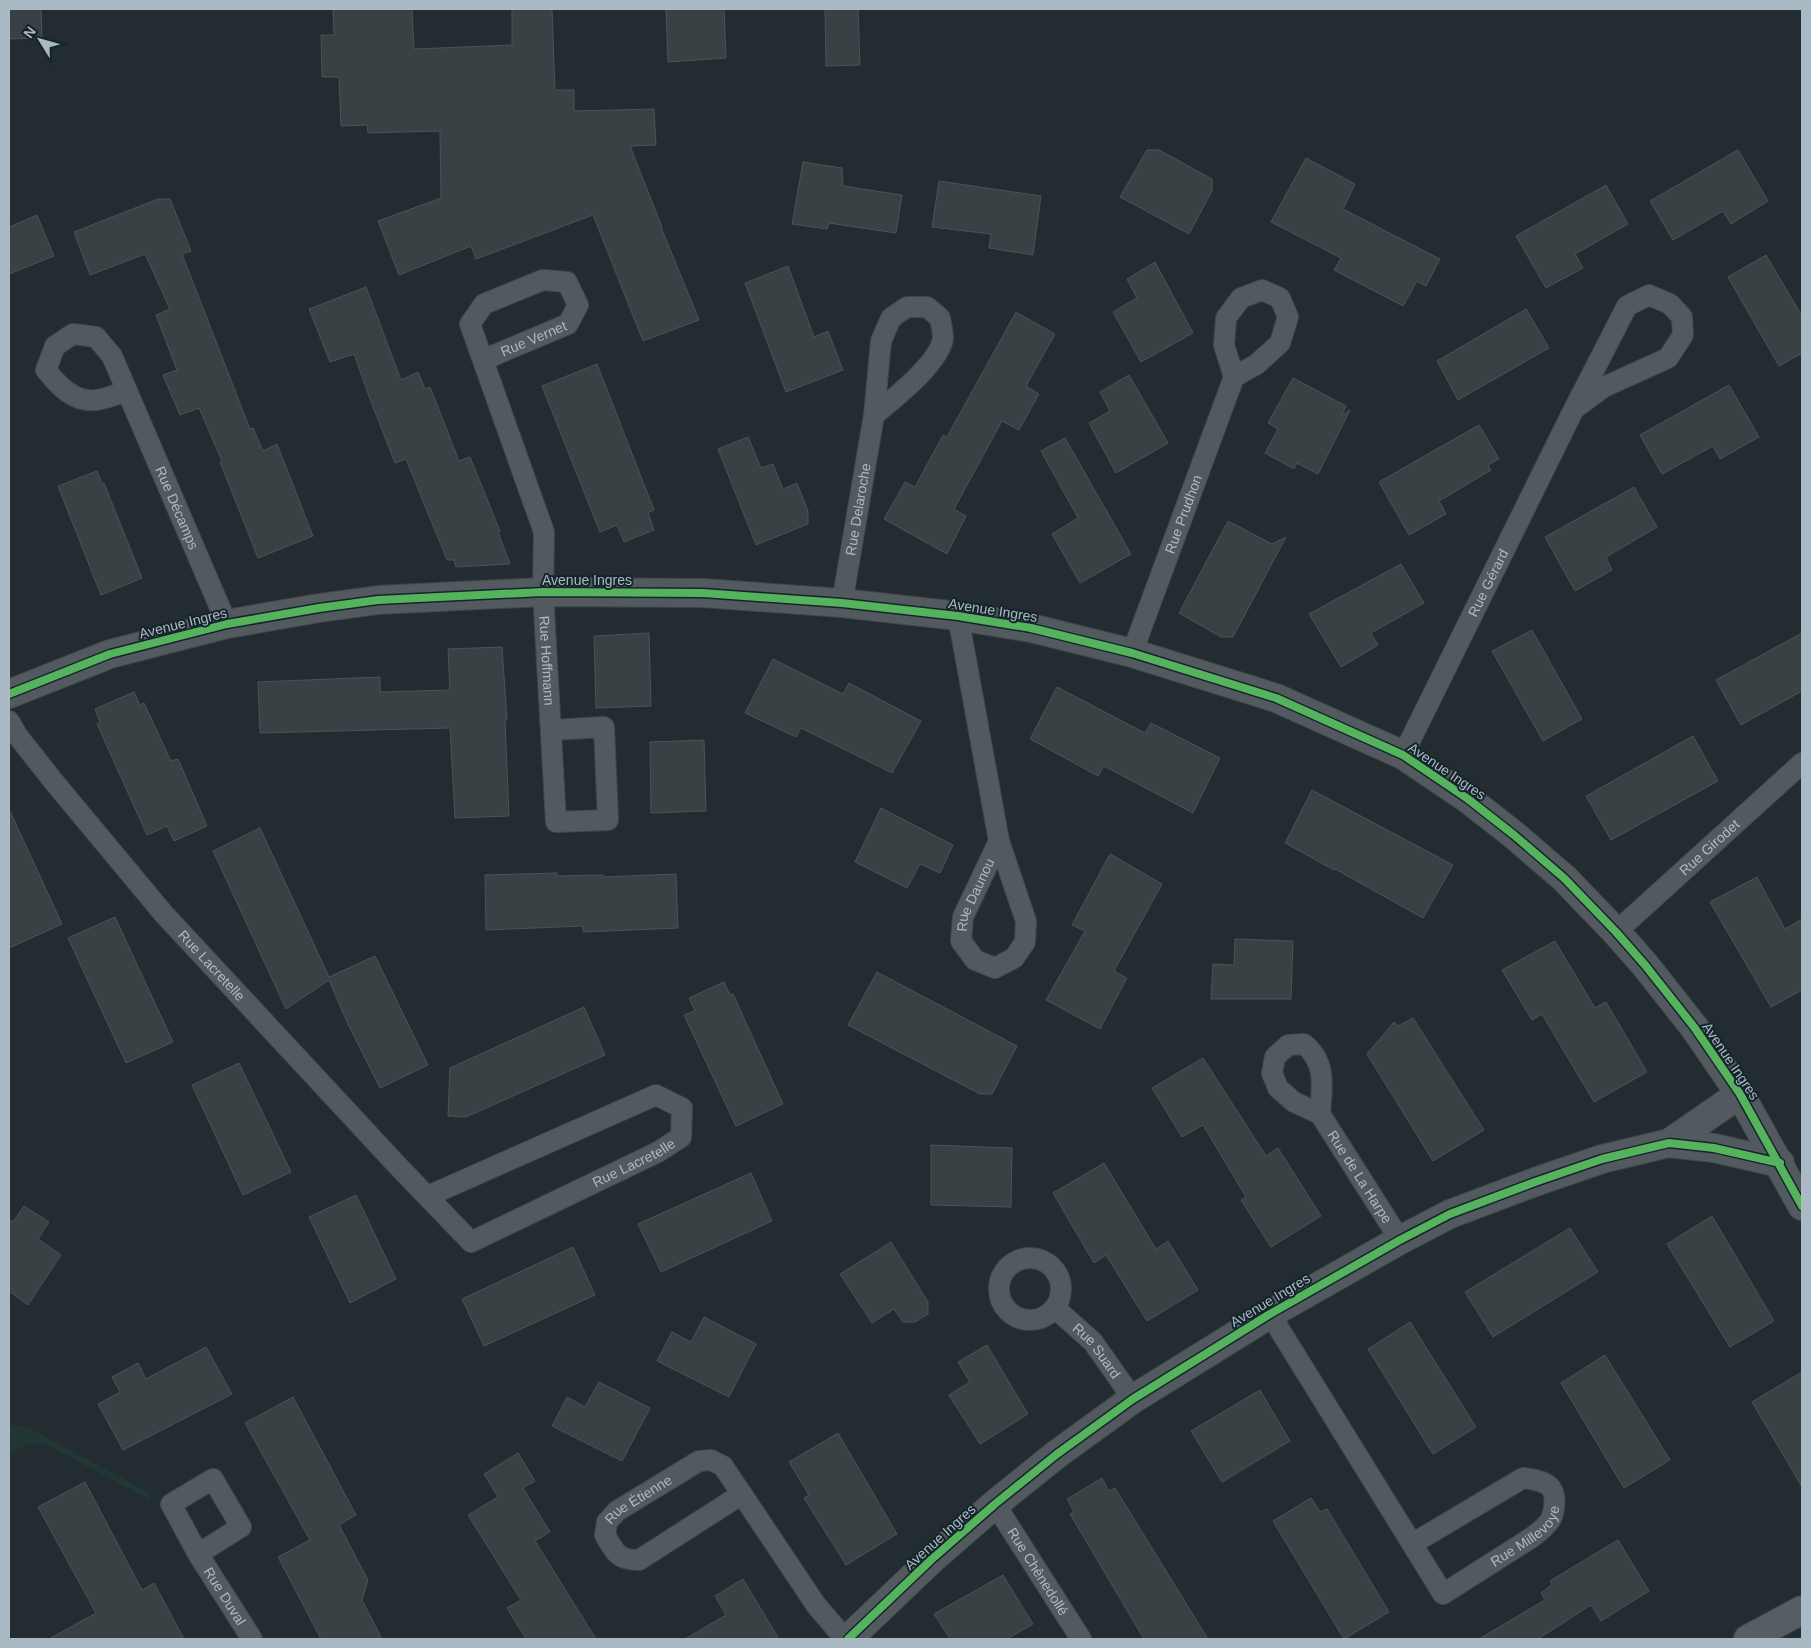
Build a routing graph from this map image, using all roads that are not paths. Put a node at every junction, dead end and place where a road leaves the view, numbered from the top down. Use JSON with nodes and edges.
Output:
{"nodes":[{"id":1,"x":483,"y":360,"type":"junction"},
{"id":2,"x":1234,"y":377,"type":"dead end"},
{"id":3,"x":127,"y":391,"type":"dead end"},
{"id":4,"x":1574,"y":409,"type":"junction"},
{"id":5,"x":874,"y":416,"type":"junction"},
{"id":6,"x":543,"y":592,"type":"junction"},
{"id":7,"x":842,"y":603,"type":"junction"},
{"id":8,"x":958,"y":616,"type":"junction"},
{"id":9,"x":227,"y":624,"type":"junction"},
{"id":10,"x":1132,"y":653,"type":"junction"},
{"id":11,"x":9,"y":694,"type":"edge"},
{"id":12,"x":9,"y":722,"type":"edge"},
{"id":13,"x":552,"y":730,"type":"junction"},
{"id":14,"x":1403,"y":755,"type":"junction"},
{"id":15,"x":1802,"y":763,"type":"edge"},
{"id":16,"x":999,"y":842,"type":"junction"},
{"id":17,"x":1616,"y":932,"type":"junction"},
{"id":18,"x":1740,"y":1094,"type":"junction"},
{"id":19,"x":1320,"y":1114,"type":"dead end"},
{"id":20,"x":1669,"y":1143,"type":"junction"},
{"id":21,"x":1780,"y":1163,"type":"junction"},
{"id":22,"x":428,"y":1196,"type":"junction"},
{"id":23,"x":1802,"y":1206,"type":"edge"},
{"id":24,"x":1400,"y":1240,"type":"junction"},
{"id":25,"x":1055,"y":1308,"type":"dead end"},
{"id":26,"x":1270,"y":1314,"type":"junction"},
{"id":27,"x":1132,"y":1399,"type":"junction"},
{"id":28,"x":742,"y":1494,"type":"junction"},
{"id":29,"x":995,"y":1504,"type":"junction"},
{"id":30,"x":1412,"y":1544,"type":"junction"},
{"id":31,"x":198,"y":1554,"type":"dead end"},
{"id":32,"x":1802,"y":1610,"type":"edge"},
{"id":33,"x":252,"y":1639,"type":"edge"},
{"id":34,"x":846,"y":1639,"type":"edge"},
{"id":35,"x":1081,"y":1639,"type":"edge"},
{"id":36,"x":1748,"y":1639,"type":"edge"}],
"edges":[{"from":1,"to":1,"type":"lane","name":"Rue Vernet"},
{"from":1,"to":6,"type":"lane","name":"Rue Vernet"},
{"from":2,"to":10,"type":"lane","name":"Rue Prudhon"},
{"from":3,"to":9,"type":"lane","name":"Rue Décamps"},
{"from":4,"to":4,"type":"lane","name":"Rue Gérard"},
{"from":4,"to":14,"type":"lane","name":"Rue Gérard"},
{"from":5,"to":5,"type":"lane","name":"Rue Delaroche"},
{"from":5,"to":7,"type":"lane","name":"Rue Delaroche"},
{"from":6,"to":7,"type":"street","name":"Avenue Ingres"},
{"from":6,"to":9,"type":"street","name":"Avenue Ingres"},
{"from":6,"to":13,"type":"lane","name":"Rue Hoffmann"},
{"from":7,"to":8,"type":"street","name":"Avenue Ingres"},
{"from":8,"to":10,"type":"street","name":"Avenue Ingres"},
{"from":8,"to":16,"type":"lane","name":"Rue Daunou"},
{"from":9,"to":11,"type":"street","name":"Avenue Ingres"},
{"from":10,"to":14,"type":"street","name":"Avenue Ingres"},
{"from":12,"to":22,"type":"lane","name":"Rue Lacretelle"},
{"from":13,"to":13,"type":"lane","name":"Rue Hoffmann"},
{"from":14,"to":17,"type":"street","name":"Avenue Ingres"},
{"from":15,"to":17,"type":"lane","name":"Rue Girodet"},
{"from":16,"to":16,"type":"lane","name":"Rue Daunou"},
{"from":17,"to":18,"type":"street","name":"Avenue Ingres"},
{"from":18,"to":20,"type":"street","name":"Avenue Ingres"},
{"from":18,"to":21,"type":"street","name":"Avenue Ingres"},
{"from":19,"to":24,"type":"lane","name":"Rue de La Harpe"},
{"from":20,"to":21,"type":"street","name":"Avenue Ingres"},
{"from":20,"to":24,"type":"street","name":"Avenue Ingres"},
{"from":21,"to":23,"type":"street","name":"Avenue Ingres"},
{"from":22,"to":22,"type":"lane","name":"Rue Lacretelle"},
{"from":24,"to":26,"type":"street","name":"Avenue Ingres"},
{"from":25,"to":27,"type":"lane","name":"Rue Suard"},
{"from":26,"to":27,"type":"street","name":"Avenue Ingres"},
{"from":26,"to":30,"type":"lane","name":"Rue Millevoye"},
{"from":27,"to":29,"type":"street","name":"Avenue Ingres"},
{"from":28,"to":28,"type":"lane","name":"Rue Étienne"},
{"from":28,"to":34,"type":"lane","name":"Rue Étienne"},
{"from":29,"to":34,"type":"street","name":"Avenue Ingres"},
{"from":29,"to":35,"type":"lane","name":"Rue Chênedollé"},
{"from":30,"to":30,"type":"lane","name":"Rue Millevoye"},
{"from":31,"to":33,"type":"lane","name":"Rue Duval"},
{"from":32,"to":36,"type":"street"}]}
